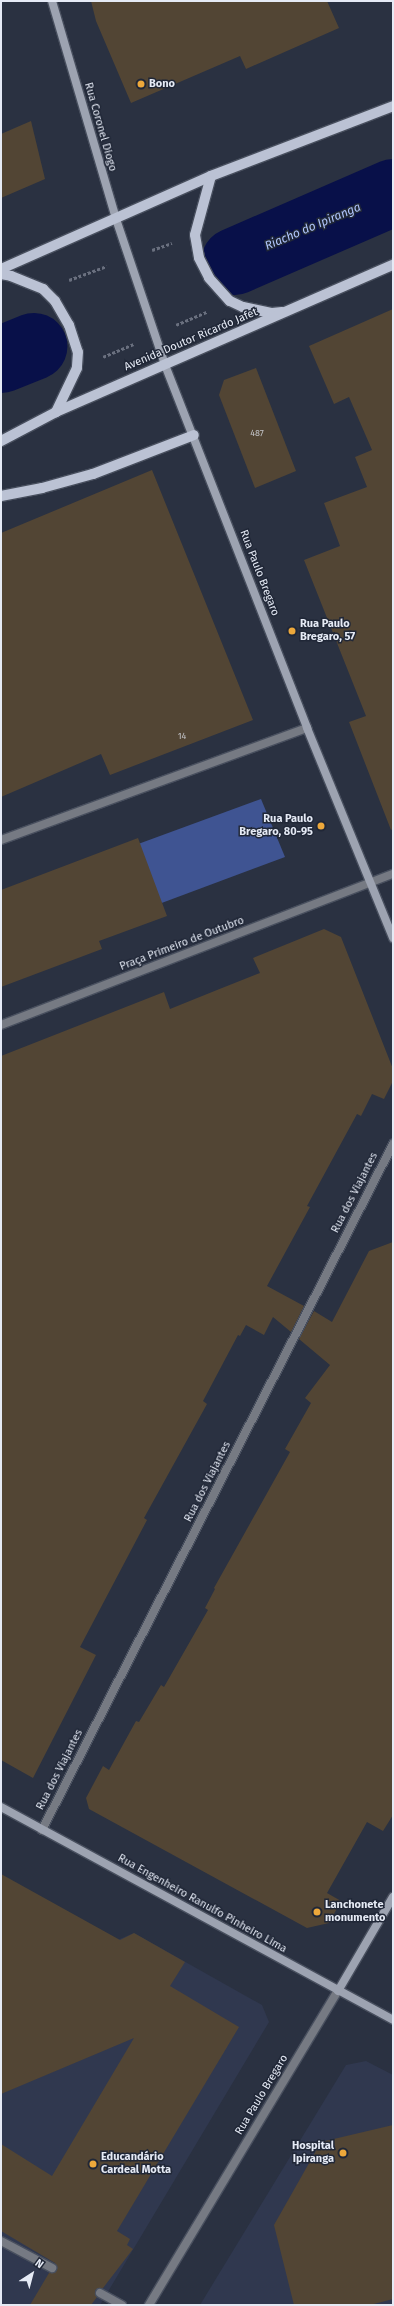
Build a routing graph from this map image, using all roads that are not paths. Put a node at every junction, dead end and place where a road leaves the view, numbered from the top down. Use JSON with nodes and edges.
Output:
{"nodes":[{"id":1,"x":52,"y":1,"type":"edge"},
{"id":2,"x":393,"y":106,"type":"edge"},
{"id":3,"x":211,"y":176,"type":"junction"},
{"id":4,"x":116,"y":219,"type":"junction"},
{"id":5,"x":129,"y":259,"type":"joint"},
{"id":6,"x":393,"y":265,"type":"edge"},
{"id":7,"x":1,"y":269,"type":"edge"},
{"id":8,"x":1,"y":274,"type":"edge"},
{"id":9,"x":288,"y":312,"type":"junction"},
{"id":10,"x":165,"y":365,"type":"junction"},
{"id":11,"x":56,"y":412,"type":"junction"},
{"id":12,"x":194,"y":435,"type":"junction"},
{"id":13,"x":1,"y":441,"type":"edge"},
{"id":14,"x":1,"y":496,"type":"edge"},
{"id":15,"x":307,"y":728,"type":"junction"},
{"id":16,"x":1,"y":840,"type":"edge"},
{"id":17,"x":393,"y":874,"type":"edge"},
{"id":18,"x":370,"y":883,"type":"junction"},
{"id":19,"x":393,"y":938,"type":"edge"},
{"id":20,"x":1,"y":1025,"type":"edge"},
{"id":21,"x":393,"y":1144,"type":"edge"},
{"id":22,"x":1,"y":1807,"type":"edge"},
{"id":23,"x":42,"y":1830,"type":"junction"},
{"id":24,"x":393,"y":1897,"type":"edge"},
{"id":25,"x":338,"y":1991,"type":"junction"},
{"id":26,"x":393,"y":2020,"type":"edge"},
{"id":27,"x":1,"y":2241,"type":"edge"},
{"id":28,"x":52,"y":2268,"type":"dead end"},
{"id":29,"x":100,"y":2293,"type":"dead end"},
{"id":30,"x":122,"y":2305,"type":"edge"},
{"id":31,"x":149,"y":2305,"type":"edge"}],
"edges":[{"from":1,"to":4,"type":"street","name":"Rua Coronel Diogo"},
{"from":2,"to":3,"type":"main road"},
{"from":3,"to":4,"type":"main road"},
{"from":3,"to":9,"type":"main road"},
{"from":4,"to":5,"type":"street","name":"Rua Coronel Diogo"},
{"from":4,"to":7,"type":"main road"},
{"from":5,"to":10,"type":"street","name":"Rua Paulo Bregaro"},
{"from":6,"to":9,"type":"main road","name":"Avenida Doutor Ricardo Jafet"},
{"from":8,"to":11,"type":"main road"},
{"from":9,"to":10,"type":"main road","name":"Avenida Doutor Ricardo Jafet"},
{"from":10,"to":11,"type":"main road","name":"Avenida Doutor Ricardo Jafet"},
{"from":10,"to":12,"type":"street","name":"Rua Paulo Bregaro"},
{"from":11,"to":13,"type":"main road","name":"Avenida Doutor Ricardo Jafet"},
{"from":12,"to":14,"type":"main road"},
{"from":12,"to":15,"type":"street","name":"Rua Paulo Bregaro"},
{"from":15,"to":16,"type":"street"},
{"from":15,"to":18,"type":"street","name":"Rua Paulo Bregaro"},
{"from":17,"to":18,"type":"street","name":"Praça Primeiro de Outubro"},
{"from":18,"to":19,"type":"street","name":"Rua Paulo Bregaro"},
{"from":18,"to":20,"type":"street","name":"Praça Primeiro de Outubro"},
{"from":21,"to":23,"type":"street","name":"Rua dos Viajantes"},
{"from":22,"to":23,"type":"street","name":"Rua Engenheiro Ranulfo Pinheiro Lima"},
{"from":23,"to":25,"type":"street","name":"Rua Engenheiro Ranulfo Pinheiro Lima"},
{"from":24,"to":25,"type":"street","name":"Rua Paulo Bregaro"},
{"from":25,"to":26,"type":"street","name":"Rua Engenheiro Ranulfo Pinheiro Lima"},
{"from":25,"to":31,"type":"street","name":"Rua Paulo Bregaro"},
{"from":27,"to":28,"type":"street"},
{"from":29,"to":30,"type":"street"}]}
